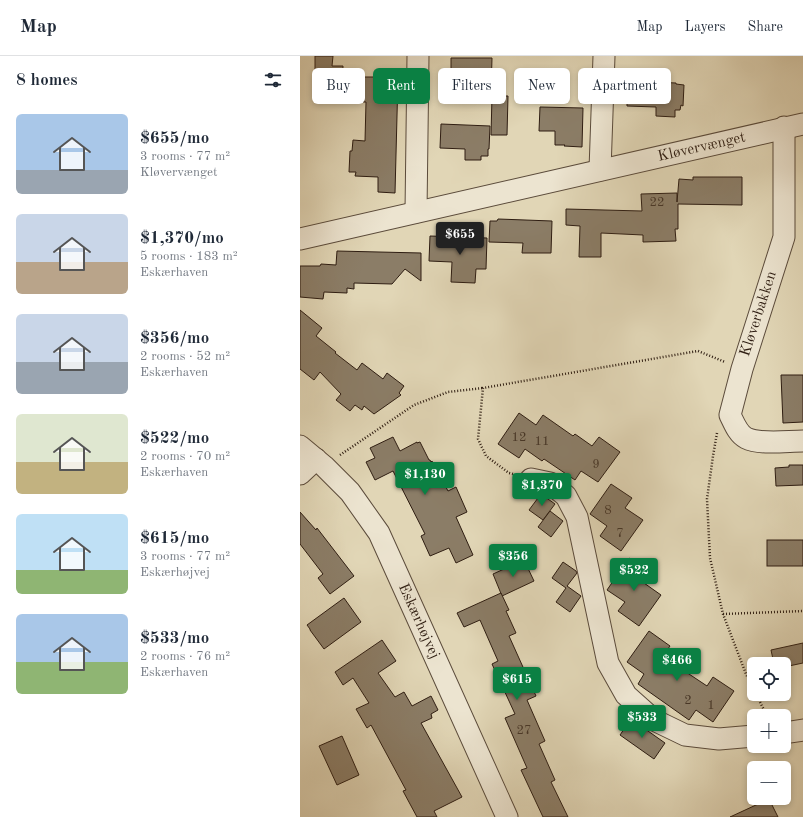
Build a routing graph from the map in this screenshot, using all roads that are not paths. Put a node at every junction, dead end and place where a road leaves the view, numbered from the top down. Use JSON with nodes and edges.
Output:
{"nodes":[{"id":1,"x":418,"y":56,"type":"edge"},
{"id":2,"x":604,"y":56,"type":"edge"},
{"id":3,"x":793,"y":126,"type":"edge"},
{"id":4,"x":600,"y":170,"type":"junction"},
{"id":5,"x":416,"y":212,"type":"junction"},
{"id":6,"x":300,"y":239,"type":"edge"},
{"id":7,"x":803,"y":441,"type":"edge"},
{"id":8,"x":313,"y":457,"type":"edge"},
{"id":9,"x":300,"y":474,"type":"edge"},
{"id":10,"x":531,"y":479,"type":"road end"},
{"id":11,"x":803,"y":730,"type":"edge"},
{"id":12,"x":791,"y":732,"type":"edge"},
{"id":13,"x":747,"y":737,"type":"edge"},
{"id":14,"x":506,"y":817,"type":"edge"}],
"edges":[{"from":1,"to":5,"type":"street"},
{"from":2,"to":4,"type":"street"},
{"from":3,"to":4,"type":"street","name":"Kløvervænget"},
{"from":3,"to":7,"type":"street","name":"Kløverbakken"},
{"from":4,"to":5,"type":"street","name":"Kløvervænget"},
{"from":5,"to":6,"type":"street","name":"Kløvervænget"},
{"from":8,"to":9,"type":"street"},
{"from":8,"to":14,"type":"street","name":"Eskærhøjvej"},
{"from":10,"to":13,"type":"street"},
{"from":11,"to":12,"type":"street"}]}
